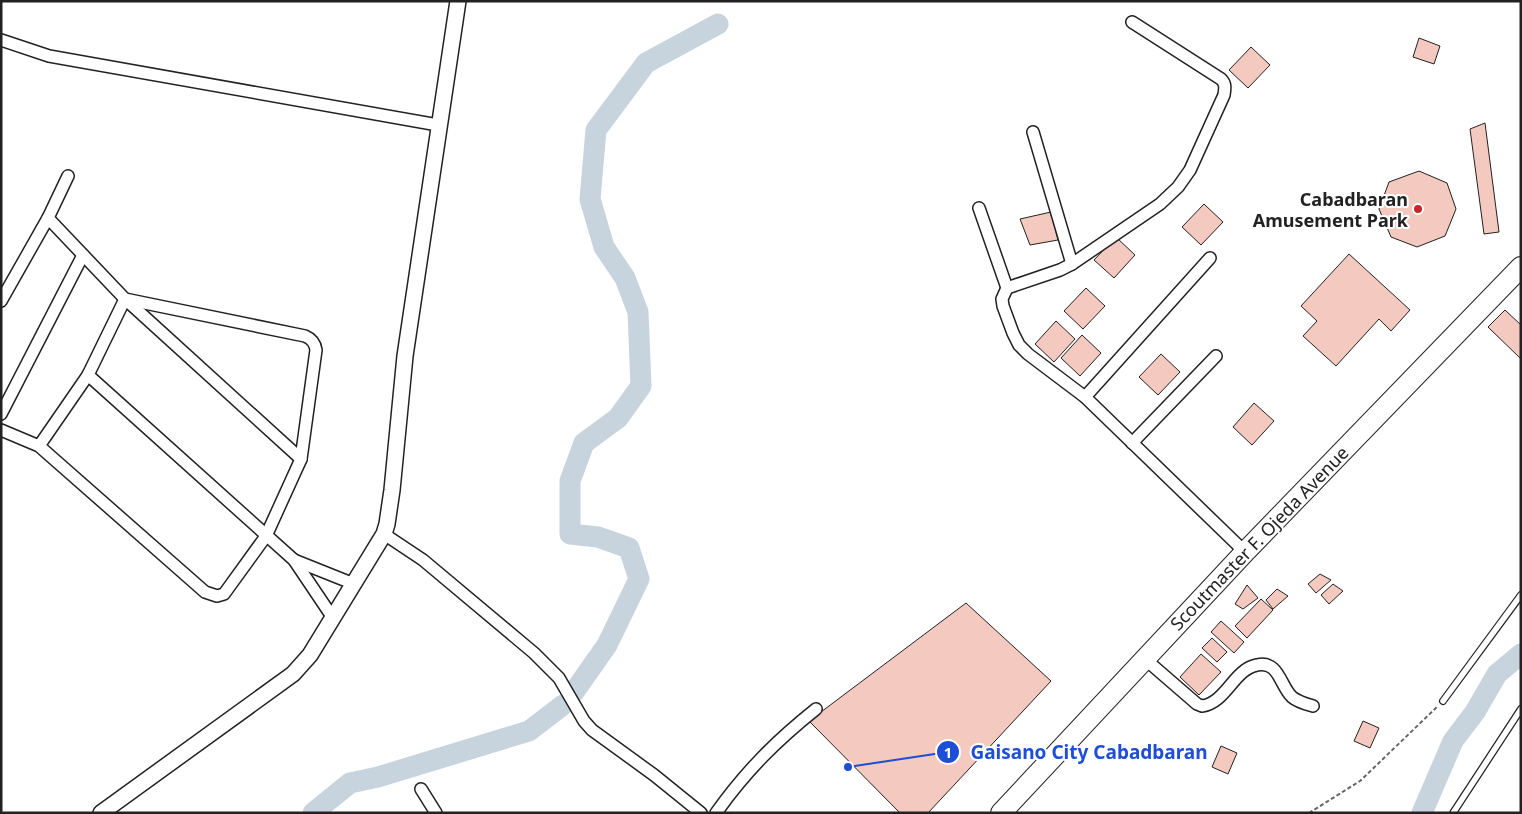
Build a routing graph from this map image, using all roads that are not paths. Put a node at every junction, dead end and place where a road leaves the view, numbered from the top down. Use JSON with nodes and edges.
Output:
{"nodes":[{"id":1,"x":458,"y":1,"type":"edge"},
{"id":2,"x":1132,"y":22,"type":"dead end"},
{"id":3,"x":1,"y":40,"type":"edge"},
{"id":4,"x":438,"y":125,"type":"junction"},
{"id":5,"x":1033,"y":132,"type":"dead end"},
{"id":6,"x":68,"y":176,"type":"dead end"},
{"id":7,"x":979,"y":208,"type":"dead end"},
{"id":8,"x":48,"y":218,"type":"junction"},
{"id":9,"x":83,"y":255,"type":"junction"},
{"id":10,"x":1210,"y":258,"type":"dead end"},
{"id":11,"x":1072,"y":264,"type":"junction"},
{"id":12,"x":1521,"y":267,"type":"edge"},
{"id":13,"x":1006,"y":288,"type":"junction"},
{"id":14,"x":125,"y":299,"type":"junction"},
{"id":15,"x":1,"y":301,"type":"edge"},
{"id":16,"x":1216,"y":356,"type":"dead end"},
{"id":17,"x":88,"y":375,"type":"junction"},
{"id":18,"x":1085,"y":397,"type":"junction"},
{"id":19,"x":1,"y":414,"type":"edge"},
{"id":20,"x":1,"y":430,"type":"edge"},
{"id":21,"x":1132,"y":443,"type":"junction"},
{"id":22,"x":39,"y":446,"type":"junction"},
{"id":23,"x":301,"y":459,"type":"junction"},
{"id":24,"x":384,"y":534,"type":"junction"},
{"id":25,"x":266,"y":536,"type":"junction"},
{"id":26,"x":1245,"y":552,"type":"junction"},
{"id":27,"x":294,"y":560,"type":"junction"},
{"id":28,"x":354,"y":584,"type":"junction"},
{"id":29,"x":1521,"y":595,"type":"edge"},
{"id":30,"x":332,"y":618,"type":"junction"},
{"id":31,"x":1145,"y":659,"type":"junction"},
{"id":32,"x":1443,"y":701,"type":"road end"},
{"id":33,"x":1313,"y":706,"type":"dead end"},
{"id":34,"x":816,"y":708,"type":"dead end"},
{"id":35,"x":1521,"y":708,"type":"edge"},
{"id":36,"x":421,"y":789,"type":"dead end"},
{"id":37,"x":101,"y":813,"type":"edge"},
{"id":38,"x":436,"y":813,"type":"edge"},
{"id":39,"x":701,"y":813,"type":"edge"},
{"id":40,"x":716,"y":813,"type":"edge"},
{"id":41,"x":1001,"y":813,"type":"edge"},
{"id":42,"x":1453,"y":813,"type":"edge"}],
"edges":[{"from":1,"to":4,"type":"street"},
{"from":2,"to":11,"type":"street"},
{"from":3,"to":4,"type":"street"},
{"from":4,"to":24,"type":"street"},
{"from":5,"to":11,"type":"street"},
{"from":6,"to":8,"type":"street"},
{"from":7,"to":13,"type":"street"},
{"from":8,"to":9,"type":"street"},
{"from":8,"to":15,"type":"street"},
{"from":9,"to":14,"type":"street"},
{"from":9,"to":19,"type":"street"},
{"from":10,"to":18,"type":"street"},
{"from":11,"to":13,"type":"street"},
{"from":12,"to":26,"type":"highway","name":"Scoutmaster F. Ojeda Avenue"},
{"from":13,"to":18,"type":"street"},
{"from":14,"to":17,"type":"street"},
{"from":14,"to":23,"type":"street"},
{"from":14,"to":23,"type":"street"},
{"from":16,"to":21,"type":"street"},
{"from":17,"to":22,"type":"street"},
{"from":17,"to":25,"type":"street"},
{"from":18,"to":21,"type":"street"},
{"from":20,"to":22,"type":"street"},
{"from":21,"to":26,"type":"street"},
{"from":22,"to":25,"type":"street"},
{"from":23,"to":25,"type":"street"},
{"from":24,"to":28,"type":"street"},
{"from":24,"to":39,"type":"street"},
{"from":25,"to":27,"type":"street"},
{"from":26,"to":31,"type":"highway","name":"Scoutmaster F. Ojeda Avenue"},
{"from":27,"to":28,"type":"street"},
{"from":27,"to":30,"type":"street"},
{"from":28,"to":30,"type":"street"},
{"from":29,"to":32,"type":"lane"},
{"from":30,"to":37,"type":"street"},
{"from":31,"to":33,"type":"street"},
{"from":31,"to":41,"type":"highway","name":"Scoutmaster F. Ojeda Avenue"},
{"from":34,"to":40,"type":"street"},
{"from":35,"to":42,"type":"lane"},
{"from":36,"to":38,"type":"street"}]}
